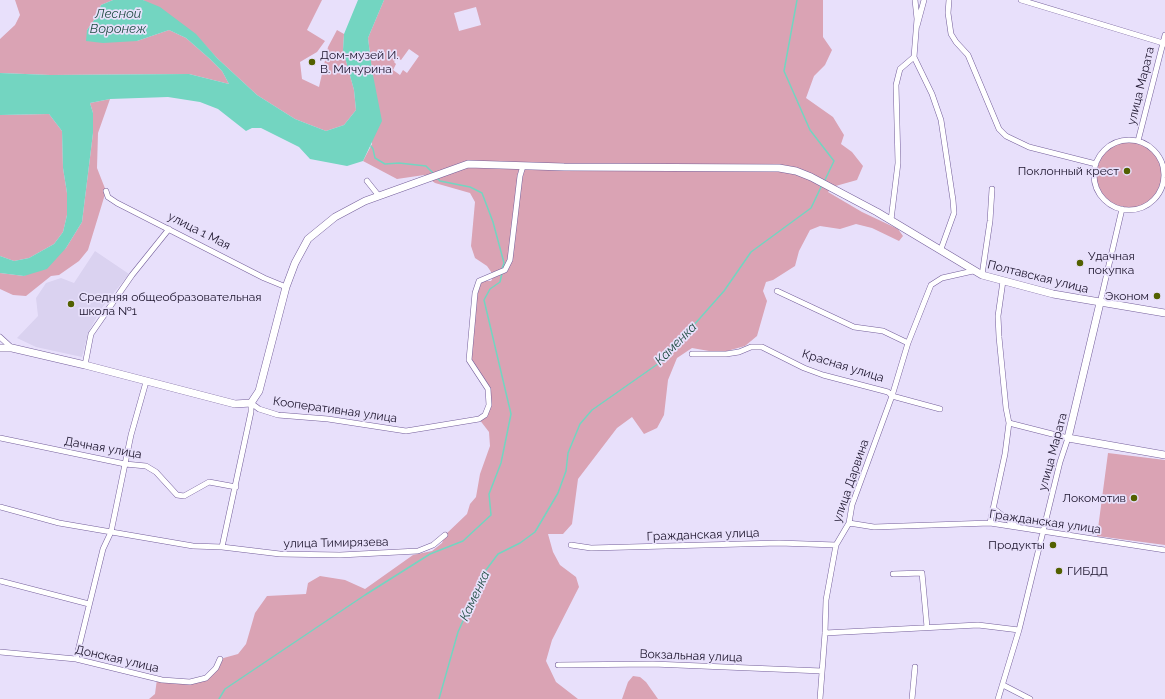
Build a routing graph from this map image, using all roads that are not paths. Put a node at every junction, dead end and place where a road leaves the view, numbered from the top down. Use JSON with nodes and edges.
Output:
{"nodes":[{"id":1,"x":915,"y":0,"type":"edge"},
{"id":2,"x":924,"y":0,"type":"edge"},
{"id":3,"x":949,"y":0,"type":"edge"},
{"id":4,"x":1021,"y":0,"type":"edge"},
{"id":5,"x":915,"y":30,"type":"junction"},
{"id":6,"x":1164,"y":40,"type":"edge"},
{"id":7,"x":914,"y":57,"type":"junction"},
{"id":8,"x":1138,"y":141,"type":"junction"},
{"id":9,"x":1096,"y":164,"type":"junction"},
{"id":10,"x":523,"y":166,"type":"junction"},
{"id":11,"x":1165,"y":178,"type":"edge"},
{"id":12,"x":367,"y":181,"type":"dead end"},
{"id":13,"x":992,"y":188,"type":"dead end"},
{"id":14,"x":106,"y":191,"type":"dead end"},
{"id":15,"x":379,"y":196,"type":"junction"},
{"id":16,"x":1122,"y":210,"type":"junction"},
{"id":17,"x":891,"y":220,"type":"junction"},
{"id":18,"x":169,"y":229,"type":"junction"},
{"id":19,"x":941,"y":249,"type":"junction"},
{"id":20,"x":973,"y":271,"type":"junction"},
{"id":21,"x":982,"y":275,"type":"junction"},
{"id":22,"x":1003,"y":280,"type":"junction"},
{"id":23,"x":286,"y":287,"type":"junction"},
{"id":24,"x":776,"y":291,"type":"dead end"},
{"id":25,"x":1100,"y":303,"type":"junction"},
{"id":26,"x":1165,"y":313,"type":"edge"},
{"id":27,"x":0,"y":337,"type":"edge"},
{"id":28,"x":908,"y":343,"type":"junction"},
{"id":29,"x":0,"y":348,"type":"edge"},
{"id":30,"x":12,"y":348,"type":"junction"},
{"id":31,"x":692,"y":354,"type":"dead end"},
{"id":32,"x":85,"y":365,"type":"junction"},
{"id":33,"x":146,"y":382,"type":"junction"},
{"id":34,"x":892,"y":396,"type":"junction"},
{"id":35,"x":251,"y":403,"type":"junction"},
{"id":36,"x":940,"y":409,"type":"dead end"},
{"id":37,"x":1009,"y":423,"type":"junction"},
{"id":38,"x":0,"y":438,"type":"edge"},
{"id":39,"x":1068,"y":438,"type":"junction"},
{"id":40,"x":1165,"y":455,"type":"edge"},
{"id":41,"x":125,"y":464,"type":"junction"},
{"id":42,"x":236,"y":487,"type":"junction"},
{"id":43,"x":0,"y":507,"type":"edge"},
{"id":44,"x":993,"y":508,"type":"junction"},
{"id":45,"x":849,"y":523,"type":"junction"},
{"id":46,"x":990,"y":523,"type":"junction"},
{"id":47,"x":1018,"y":527,"type":"junction"},
{"id":48,"x":111,"y":532,"type":"junction"},
{"id":49,"x":1044,"y":532,"type":"junction"},
{"id":50,"x":446,"y":534,"type":"dead end"},
{"id":51,"x":570,"y":545,"type":"dead end"},
{"id":52,"x":836,"y":545,"type":"junction"},
{"id":53,"x":222,"y":547,"type":"junction"},
{"id":54,"x":1165,"y":550,"type":"edge"},
{"id":55,"x":894,"y":574,"type":"dead end"},
{"id":56,"x":0,"y":581,"type":"edge"},
{"id":57,"x":89,"y":604,"type":"junction"},
{"id":58,"x":927,"y":627,"type":"junction"},
{"id":59,"x":1019,"y":630,"type":"junction"},
{"id":60,"x":825,"y":634,"type":"junction"},
{"id":61,"x":0,"y":652,"type":"edge"},
{"id":62,"x":76,"y":659,"type":"junction"},
{"id":63,"x":220,"y":659,"type":"dead end"},
{"id":64,"x":558,"y":665,"type":"dead end"},
{"id":65,"x":915,"y":666,"type":"dead end"},
{"id":66,"x":822,"y":671,"type":"junction"},
{"id":67,"x":1003,"y":685,"type":"junction"},
{"id":68,"x":820,"y":699,"type":"edge"},
{"id":69,"x":912,"y":699,"type":"edge"},
{"id":70,"x":998,"y":699,"type":"edge"},
{"id":71,"x":1030,"y":699,"type":"edge"}],
"edges":[{"from":1,"to":5,"type":"street"},
{"from":2,"to":5,"type":"street"},
{"from":3,"to":9,"type":"street"},
{"from":4,"to":6,"type":"street"},
{"from":5,"to":7,"type":"street"},
{"from":6,"to":8,"type":"street","name":"улица Марата"},
{"from":7,"to":17,"type":"street"},
{"from":7,"to":19,"type":"street"},
{"from":8,"to":9,"type":"street","name":"улица Марата"},
{"from":8,"to":11,"type":"street","name":"улица Марата"},
{"from":9,"to":16,"type":"street"},
{"from":10,"to":15,"type":"street","name":"Полтавская улица"},
{"from":10,"to":17,"type":"street","name":"Полтавская улица"},
{"from":10,"to":35,"type":"street","name":"Кооперативная улица"},
{"from":11,"to":16,"type":"street","name":"улица Марата"},
{"from":12,"to":15,"type":"street"},
{"from":13,"to":21,"type":"street"},
{"from":14,"to":18,"type":"street","name":"улица 1 Мая"},
{"from":15,"to":23,"type":"street"},
{"from":16,"to":25,"type":"street","name":"улица Марата"},
{"from":17,"to":19,"type":"street","name":"Полтавская улица"},
{"from":18,"to":23,"type":"street","name":"улица 1 Мая"},
{"from":18,"to":32,"type":"street"},
{"from":19,"to":20,"type":"street","name":"Полтавская улица"},
{"from":20,"to":21,"type":"street","name":"Полтавская улица"},
{"from":20,"to":28,"type":"street","name":"улица Дарвина"},
{"from":21,"to":22,"type":"street","name":"Полтавская улица"},
{"from":22,"to":25,"type":"street","name":"Полтавская улица"},
{"from":22,"to":37,"type":"street"},
{"from":23,"to":35,"type":"street"},
{"from":24,"to":28,"type":"street"},
{"from":25,"to":26,"type":"street","name":"Полтавская улица"},
{"from":25,"to":39,"type":"street","name":"улица Марата"},
{"from":27,"to":30,"type":"street"},
{"from":28,"to":34,"type":"street","name":"улица Дарвина"},
{"from":29,"to":30,"type":"street","name":"Кооперативная улица"},
{"from":30,"to":32,"type":"street","name":"Кооперативная улица"},
{"from":31,"to":34,"type":"street","name":"Красная улица"},
{"from":32,"to":33,"type":"street","name":"Кооперативная улица"},
{"from":33,"to":35,"type":"street","name":"Кооперативная улица"},
{"from":33,"to":41,"type":"street"},
{"from":34,"to":36,"type":"street","name":"Красная улица"},
{"from":34,"to":45,"type":"street","name":"улица Дарвина"},
{"from":35,"to":42,"type":"street"},
{"from":37,"to":39,"type":"street"},
{"from":37,"to":44,"type":"street"},
{"from":38,"to":41,"type":"street","name":"Дачная улица"},
{"from":39,"to":40,"type":"street"},
{"from":39,"to":49,"type":"street","name":"улица Марата"},
{"from":41,"to":42,"type":"street","name":"Дачная улица"},
{"from":41,"to":48,"type":"street"},
{"from":42,"to":53,"type":"street"},
{"from":43,"to":48,"type":"street","name":"улица Тимирязева"},
{"from":44,"to":46,"type":"street"},
{"from":44,"to":47,"type":"street"},
{"from":45,"to":46,"type":"street","name":"Гражданская улица"},
{"from":45,"to":52,"type":"street","name":"улица Дарвина"},
{"from":46,"to":47,"type":"street","name":"Гражданская улица"},
{"from":47,"to":49,"type":"street","name":"Гражданская улица"},
{"from":48,"to":53,"type":"street","name":"улица Тимирязева"},
{"from":48,"to":57,"type":"street"},
{"from":49,"to":54,"type":"street","name":"Гражданская улица"},
{"from":49,"to":59,"type":"street","name":"улица Марата"},
{"from":50,"to":53,"type":"street","name":"улица Тимирязева"},
{"from":51,"to":52,"type":"street","name":"Гражданская улица"},
{"from":52,"to":60,"type":"street","name":"улица Дарвина"},
{"from":55,"to":58,"type":"street"},
{"from":56,"to":57,"type":"street"},
{"from":57,"to":62,"type":"street"},
{"from":58,"to":59,"type":"street"},
{"from":58,"to":60,"type":"street"},
{"from":59,"to":67,"type":"street","name":"улица Марата"},
{"from":60,"to":66,"type":"street","name":"улица Дарвина"},
{"from":61,"to":62,"type":"street","name":"Донская улица"},
{"from":62,"to":63,"type":"street","name":"Донская улица"},
{"from":64,"to":66,"type":"street","name":"Вокзальная улица"},
{"from":65,"to":69,"type":"street"},
{"from":66,"to":68,"type":"street","name":"улица Дарвина"},
{"from":67,"to":70,"type":"street","name":"улица Марата"},
{"from":67,"to":71,"type":"street"}]}
